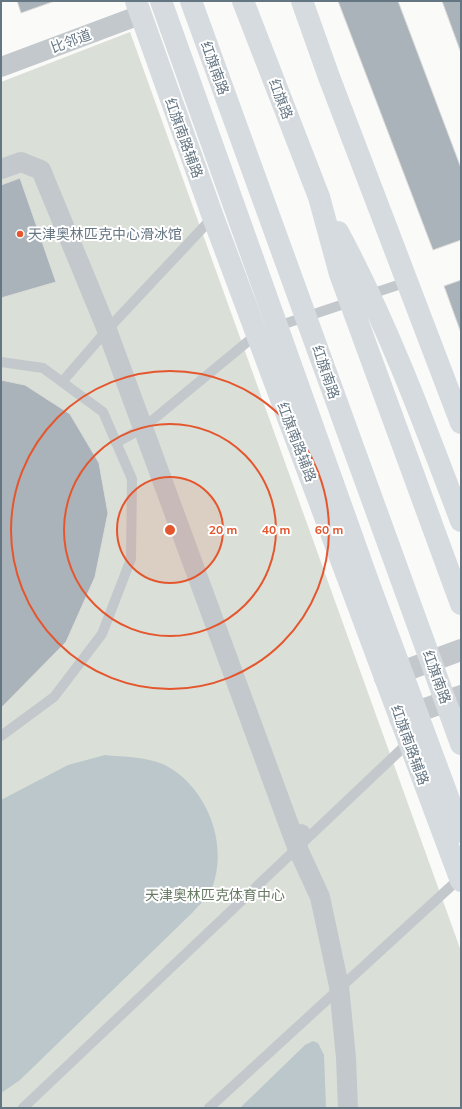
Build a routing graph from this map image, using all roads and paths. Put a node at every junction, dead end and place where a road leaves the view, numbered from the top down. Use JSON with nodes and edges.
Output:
{"nodes":[{"id":1,"x":161,"y":1,"type":"edge"},
{"id":2,"x":191,"y":1,"type":"edge"},
{"id":3,"x":243,"y":1,"type":"edge"},
{"id":4,"x":302,"y":1,"type":"edge"},
{"id":5,"x":138,"y":8,"type":"edge"},
{"id":6,"x":1,"y":67,"type":"edge"},
{"id":7,"x":1,"y":169,"type":"edge"},
{"id":8,"x":319,"y":197,"type":"junction"},
{"id":9,"x":213,"y":218,"type":"junction"},
{"id":10,"x":250,"y":250,"type":"junction"},
{"id":11,"x":407,"y":282,"type":"junction"},
{"id":12,"x":107,"y":330,"type":"junction"},
{"id":13,"x":256,"y":334,"type":"junction"},
{"id":14,"x":1,"y":362,"type":"edge"},
{"id":15,"x":62,"y":382,"type":"junction"},
{"id":16,"x":461,"y":423,"type":"edge"},
{"id":17,"x":143,"y":428,"type":"junction"},
{"id":18,"x":116,"y":443,"type":"junction"},
{"id":19,"x":352,"y":448,"type":"junction"},
{"id":20,"x":461,"y":521,"type":"edge"},
{"id":21,"x":461,"y":604,"type":"edge"},
{"id":22,"x":461,"y":650,"type":"edge"},
{"id":23,"x":385,"y":678,"type":"junction"},
{"id":24,"x":461,"y":696,"type":"edge"},
{"id":25,"x":400,"y":718,"type":"junction"},
{"id":26,"x":1,"y":736,"type":"edge"},
{"id":27,"x":409,"y":742,"type":"junction"},
{"id":28,"x":461,"y":744,"type":"edge"},
{"id":29,"x":461,"y":832,"type":"edge"},
{"id":30,"x":299,"y":838,"type":"junction"},
{"id":31,"x":460,"y":880,"type":"edge"},
{"id":32,"x":24,"y":1108,"type":"edge"},
{"id":33,"x":209,"y":1108,"type":"edge"},
{"id":34,"x":348,"y":1108,"type":"edge"}],
"edges":[{"from":1,"to":10,"type":"main road"},
{"from":2,"to":19,"type":"main road","name":"红旗南路"},
{"from":3,"to":8,"type":"main road","name":"红旗路"},
{"from":4,"to":11,"type":"main road"},
{"from":5,"to":6,"type":"street","name":"比邻道"},
{"from":5,"to":9,"type":"main road","name":"红旗南路辅路"},
{"from":7,"to":12,"type":"street"},
{"from":8,"to":20,"type":"main road"},
{"from":8,"to":21,"type":"main road"},
{"from":9,"to":12,"type":"lane"},
{"from":9,"to":13,"type":"main road","name":"红旗南路辅路"},
{"from":10,"to":19,"type":"main road"},
{"from":10,"to":29,"type":"main road"},
{"from":11,"to":13,"type":"lane"},
{"from":11,"to":16,"type":"main road"},
{"from":12,"to":15,"type":"lane"},
{"from":12,"to":17,"type":"street"},
{"from":13,"to":17,"type":"lane"},
{"from":13,"to":23,"type":"main road","name":"红旗南路辅路"},
{"from":14,"to":15,"type":"lane"},
{"from":15,"to":18,"type":"lane"},
{"from":17,"to":18,"type":"lane"},
{"from":17,"to":30,"type":"street"},
{"from":18,"to":26,"type":"lane"},
{"from":19,"to":28,"type":"main road","name":"红旗南路"},
{"from":22,"to":23,"type":"street"},
{"from":23,"to":25,"type":"main road","name":"红旗南路辅路"},
{"from":24,"to":25,"type":"street"},
{"from":25,"to":27,"type":"main road","name":"红旗南路辅路"},
{"from":27,"to":30,"type":"lane"},
{"from":27,"to":31,"type":"main road","name":"红旗南路辅路"},
{"from":30,"to":32,"type":"lane"},
{"from":30,"to":34,"type":"street"},
{"from":31,"to":33,"type":"lane"}]}
